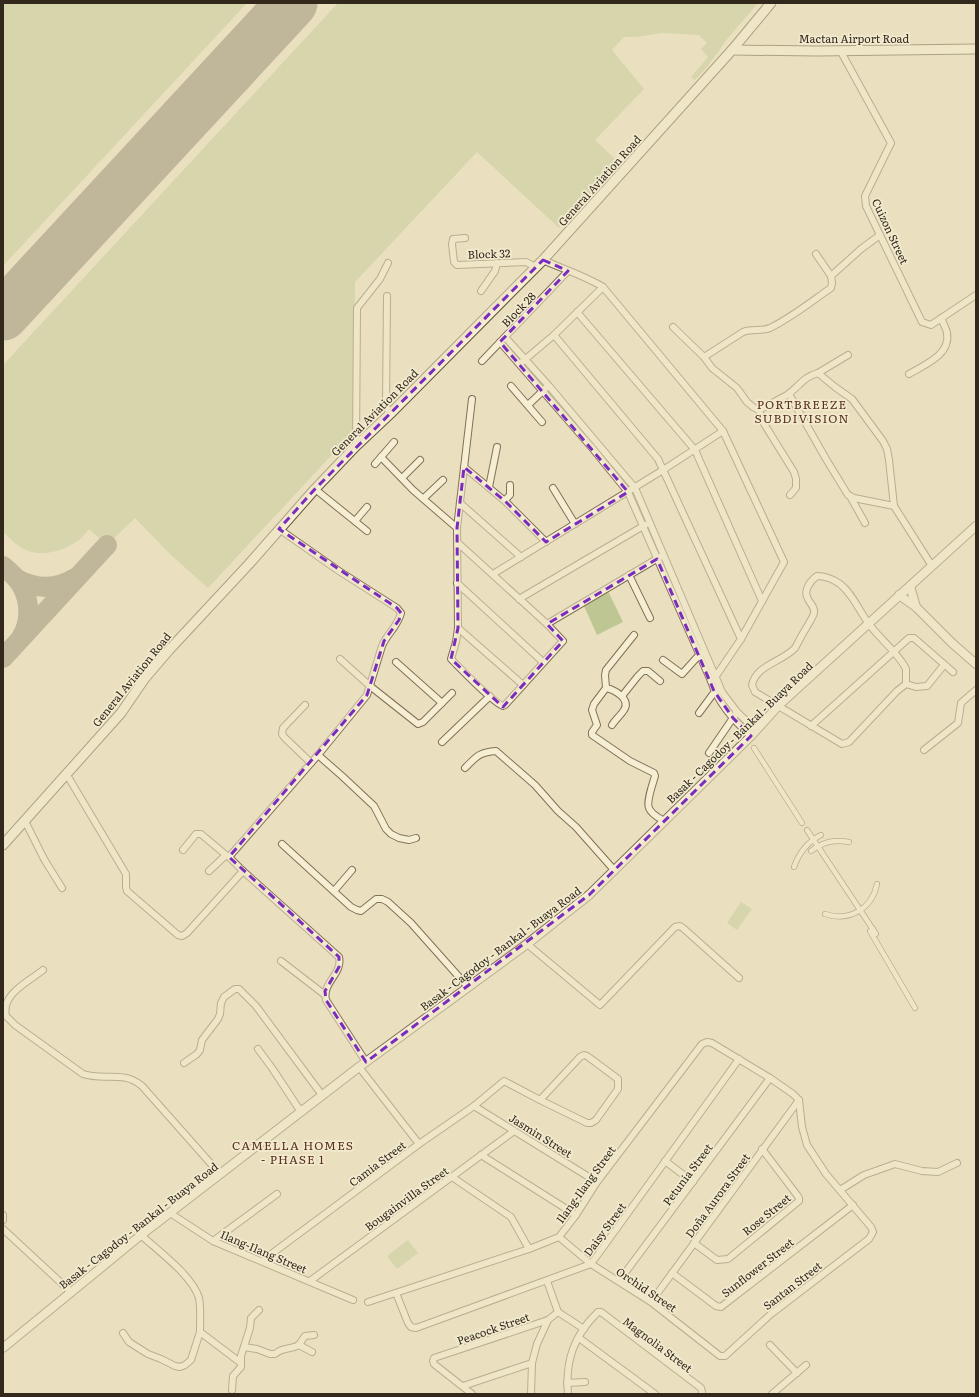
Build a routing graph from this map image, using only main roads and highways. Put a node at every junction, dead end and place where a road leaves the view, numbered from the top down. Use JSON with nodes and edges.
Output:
{"nodes":[{"id":1,"x":771,"y":3,"type":"edge"},
{"id":2,"x":976,"y":49,"type":"edge"},
{"id":3,"x":732,"y":50,"type":"junction"},
{"id":4,"x":3,"y":846,"type":"edge"}],
"edges":[{"from":1,"to":3,"type":"main road","name":"General Aviation Road"},
{"from":2,"to":3,"type":"main road","name":"Mactan Airport Road"},
{"from":3,"to":4,"type":"main road","name":"General Aviation Road"}]}
